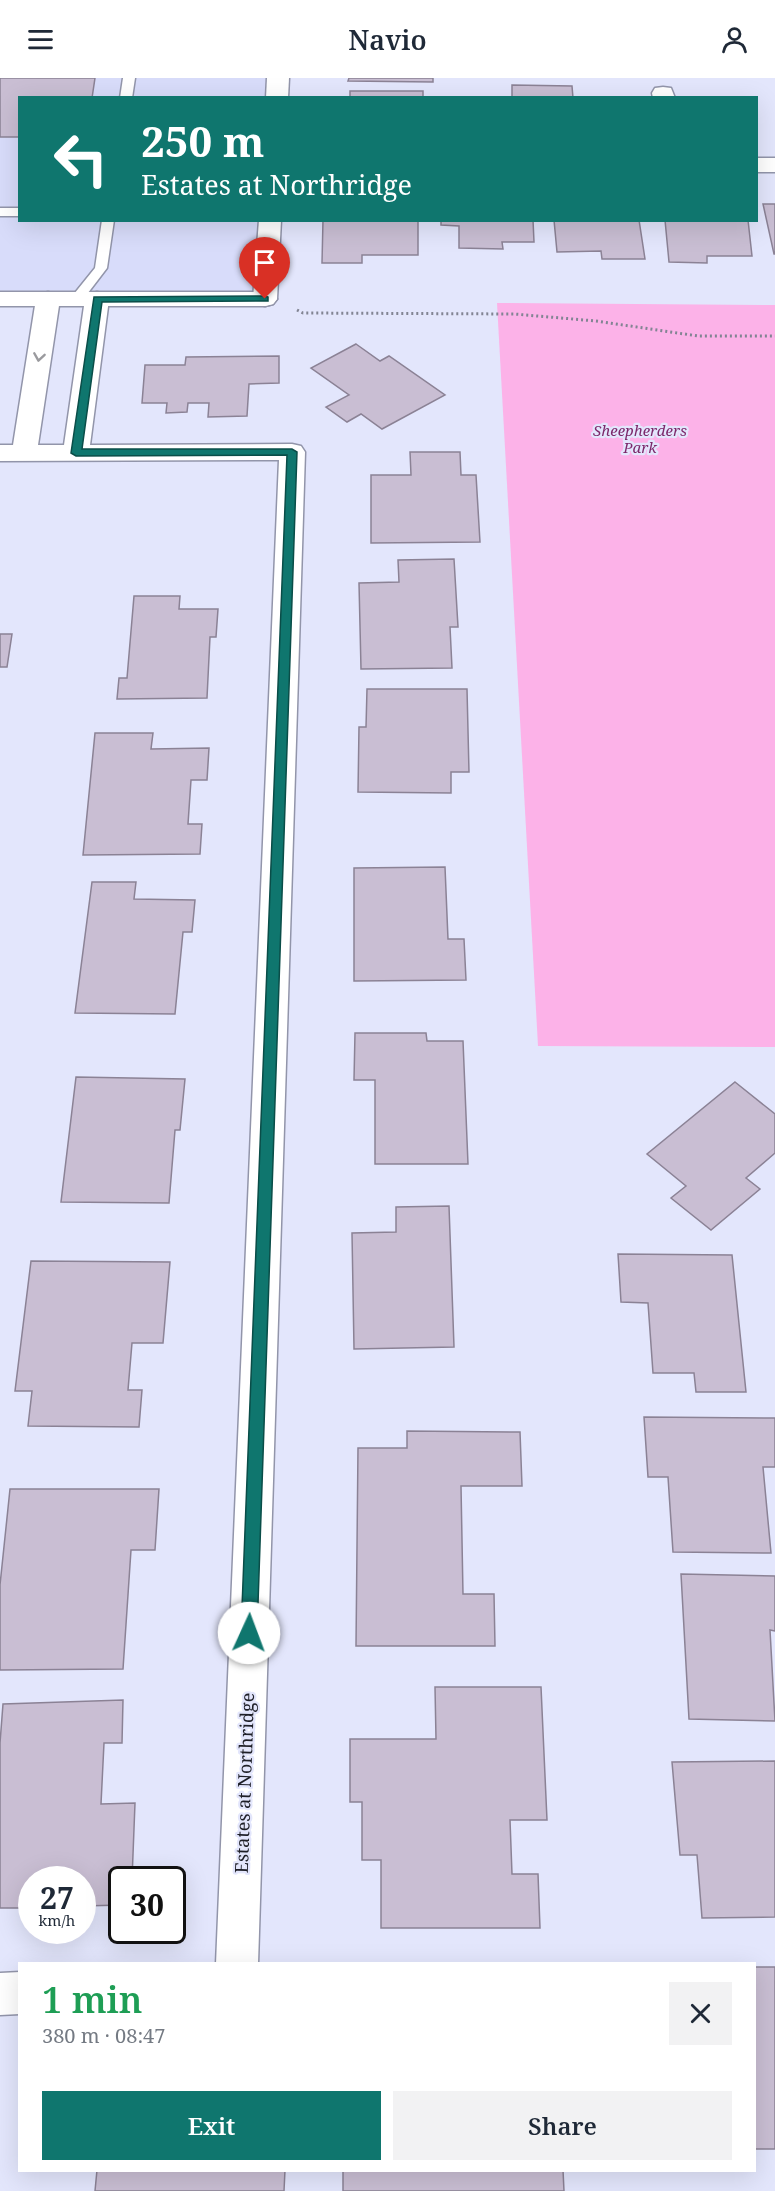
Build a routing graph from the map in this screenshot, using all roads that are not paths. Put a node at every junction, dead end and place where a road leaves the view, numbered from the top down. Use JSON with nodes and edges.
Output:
{"nodes":[{"id":1,"x":129,"y":78,"type":"edge"},
{"id":2,"x":278,"y":78,"type":"edge"},
{"id":3,"x":126,"y":96,"type":"edge"},
{"id":4,"x":277,"y":96,"type":"edge"},
{"id":5,"x":758,"y":165,"type":"edge"},
{"id":6,"x":775,"y":165,"type":"edge"},
{"id":7,"x":0,"y":212,"type":"edge"},
{"id":8,"x":18,"y":212,"type":"edge"},
{"id":9,"x":108,"y":222,"type":"edge"},
{"id":10,"x":270,"y":222,"type":"edge"},
{"id":11,"x":0,"y":299,"type":"edge"},
{"id":12,"x":48,"y":299,"type":"junction"},
{"id":13,"x":86,"y":299,"type":"junction"},
{"id":14,"x":60,"y":386,"type":"junction"},
{"id":15,"x":12,"y":453,"type":"edge"},
{"id":16,"x":76,"y":453,"type":"junction"},
{"id":17,"x":237,"y":1962,"type":"edge"},
{"id":18,"x":0,"y":1994,"type":"edge"},
{"id":19,"x":18,"y":1994,"type":"edge"}],
"edges":[{"from":1,"to":3,"type":"lane"},
{"from":2,"to":4,"type":"street"},
{"from":5,"to":6,"type":"street"},
{"from":7,"to":8,"type":"lane"},
{"from":9,"to":13,"type":"lane"},
{"from":10,"to":13,"type":"street"},
{"from":11,"to":12,"type":"street"},
{"from":12,"to":13,"type":"street"},
{"from":12,"to":14,"type":"street","name":"Estates at Northridge","one_way":true},
{"from":13,"to":14,"type":"street","name":"Estates at Northridge"},
{"from":14,"to":15,"type":"street","name":"Estates at Northridge"},
{"from":14,"to":16,"type":"street","name":"Estates at Northridge"},
{"from":15,"to":16,"type":"street","name":"Estates at Northridge"},
{"from":16,"to":17,"type":"street","name":"Estates at Northridge"},
{"from":18,"to":19,"type":"street"}]}
